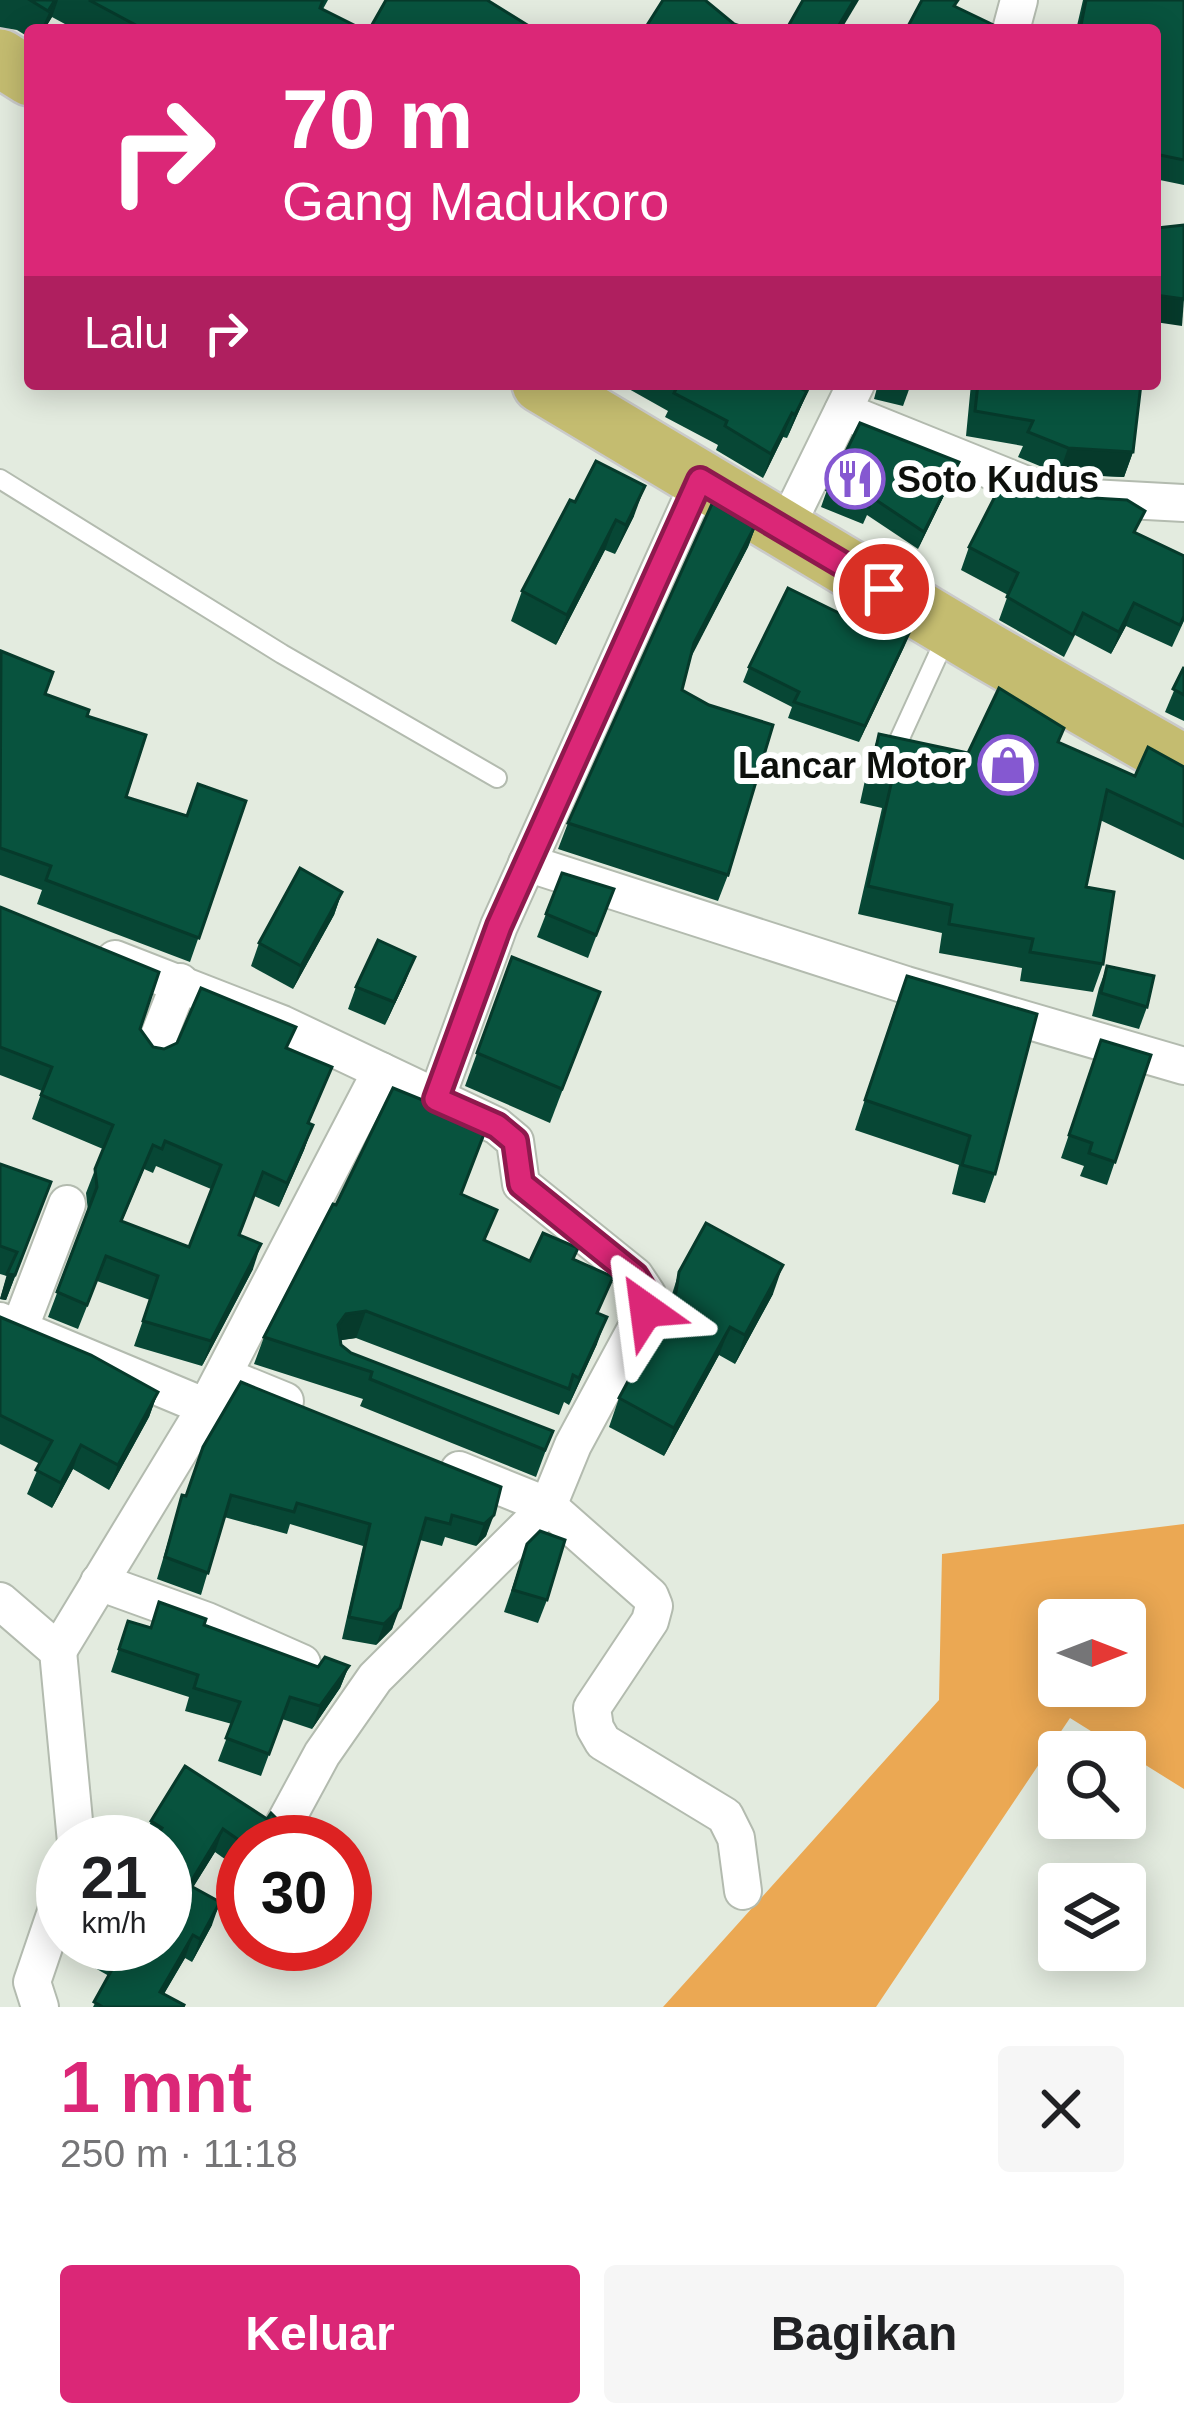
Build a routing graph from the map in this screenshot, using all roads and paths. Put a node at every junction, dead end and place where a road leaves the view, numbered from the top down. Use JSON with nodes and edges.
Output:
{"nodes":[{"id":1,"x":551,"y":390,"type":"edge"},
{"id":2,"x":849,"y":398,"type":"edge"},
{"id":3,"x":0,"y":479,"type":"edge"},
{"id":4,"x":700,"y":480,"type":"junction"},
{"id":5,"x":1184,"y":503,"type":"edge"},
{"id":6,"x":785,"y":529,"type":"junction"},
{"id":7,"x":950,"y":629,"type":"junction"},
{"id":8,"x":894,"y":751,"type":"edge"},
{"id":9,"x":1184,"y":764,"type":"edge"},
{"id":10,"x":497,"y":778,"type":"dead end"},
{"id":11,"x":527,"y":863,"type":"junction"},
{"id":12,"x":86,"y":947,"type":"edge"},
{"id":13,"x":180,"y":982,"type":"junction"},
{"id":14,"x":153,"y":1051,"type":"edge"},
{"id":15,"x":1184,"y":1066,"type":"edge"},
{"id":16,"x":381,"y":1070,"type":"junction"},
{"id":17,"x":436,"y":1099,"type":"junction"},
{"id":18,"x":67,"y":1204,"type":"dead end"},
{"id":19,"x":10,"y":1324,"type":"edge"},
{"id":20,"x":215,"y":1391,"type":"junction"},
{"id":21,"x":310,"y":1411,"type":"edge"},
{"id":22,"x":532,"y":1429,"type":"edge"},
{"id":23,"x":573,"y":1445,"type":"junction"},
{"id":24,"x":418,"y":1454,"type":"edge"},
{"id":25,"x":548,"y":1506,"type":"junction"},
{"id":26,"x":99,"y":1582,"type":"junction"},
{"id":27,"x":0,"y":1601,"type":"edge"},
{"id":28,"x":58,"y":1651,"type":"junction"},
{"id":29,"x":302,"y":1663,"type":"edge"},
{"id":30,"x":73,"y":1815,"type":"edge"},
{"id":31,"x":290,"y":1815,"type":"edge"},
{"id":32,"x":743,"y":1892,"type":"dead end"},
{"id":33,"x":36,"y":1970,"type":"edge"},
{"id":34,"x":40,"y":2007,"type":"edge"}],
"edges":[{"from":1,"to":4,"type":"main road"},
{"from":2,"to":5,"type":"street"},
{"from":2,"to":6,"type":"street"},
{"from":3,"to":10,"type":"lane"},
{"from":4,"to":6,"type":"main road"},
{"from":4,"to":11,"type":"street"},
{"from":6,"to":7,"type":"main road"},
{"from":7,"to":8,"type":"lane"},
{"from":7,"to":9,"type":"main road"},
{"from":11,"to":15,"type":"street"},
{"from":11,"to":17,"type":"street"},
{"from":12,"to":13,"type":"street"},
{"from":13,"to":14,"type":"street"},
{"from":13,"to":16,"type":"street"},
{"from":16,"to":17,"type":"street"},
{"from":16,"to":20,"type":"street"},
{"from":17,"to":23,"type":"street"},
{"from":18,"to":19,"type":"street"},
{"from":19,"to":20,"type":"street"},
{"from":20,"to":21,"type":"street"},
{"from":20,"to":26,"type":"street"},
{"from":22,"to":23,"type":"street"},
{"from":23,"to":25,"type":"street"},
{"from":24,"to":25,"type":"street"},
{"from":25,"to":31,"type":"street"},
{"from":25,"to":32,"type":"street"},
{"from":26,"to":28,"type":"street"},
{"from":26,"to":29,"type":"street"},
{"from":27,"to":28,"type":"street"},
{"from":28,"to":30,"type":"street"},
{"from":33,"to":34,"type":"street"}]}
